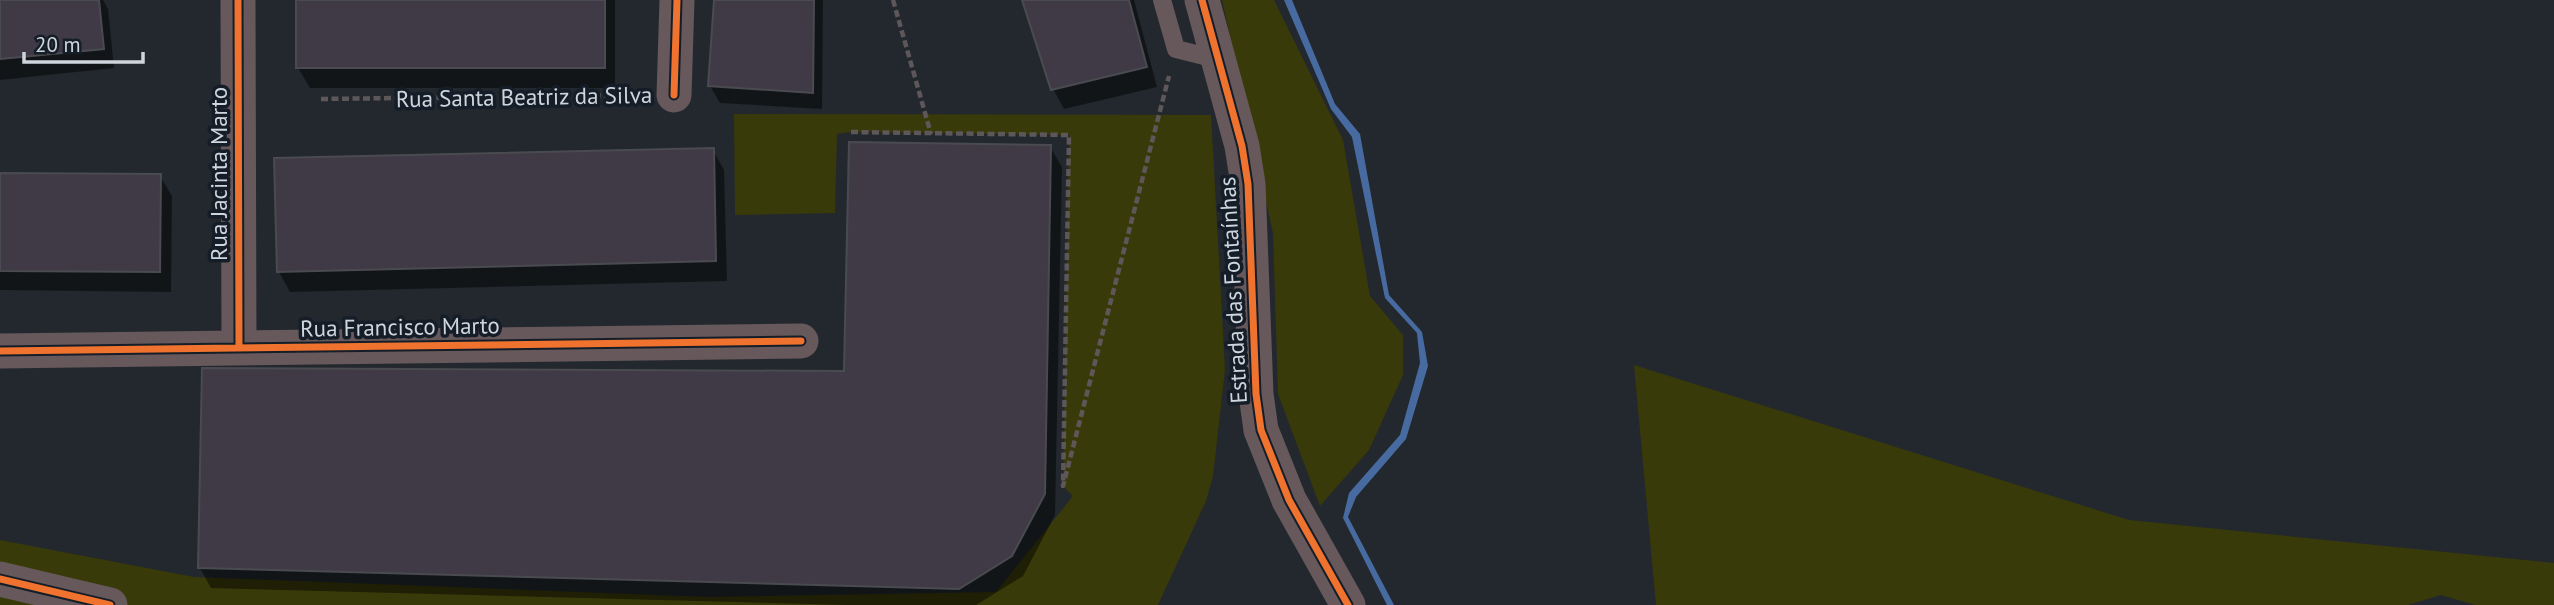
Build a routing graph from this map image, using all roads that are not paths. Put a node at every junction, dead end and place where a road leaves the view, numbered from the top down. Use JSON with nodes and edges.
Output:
{"nodes":[{"id":1,"x":238,"y":0,"type":"edge"},
{"id":2,"x":677,"y":0,"type":"edge"},
{"id":3,"x":1162,"y":0,"type":"edge"},
{"id":4,"x":1202,"y":0,"type":"edge"},
{"id":5,"x":1220,"y":60,"type":"junction"},
{"id":6,"x":674,"y":94,"type":"road end"},
{"id":7,"x":801,"y":341,"type":"dead end"},
{"id":8,"x":239,"y":348,"type":"junction"},
{"id":9,"x":0,"y":351,"type":"edge"},
{"id":10,"x":0,"y":579,"type":"edge"},
{"id":11,"x":110,"y":605,"type":"edge"},
{"id":12,"x":1348,"y":605,"type":"edge"}],
"edges":[{"from":1,"to":8,"type":"street","name":"Rua Jacinta Marto"},
{"from":2,"to":6,"type":"street","name":"Rua Santa Beatriz da Silva"},
{"from":3,"to":5,"type":"lane"},
{"from":4,"to":5,"type":"street","name":"Estrada das Fontaínhas"},
{"from":5,"to":12,"type":"street","name":"Estrada das Fontaínhas"},
{"from":7,"to":8,"type":"street","name":"Rua Francisco Marto"},
{"from":8,"to":9,"type":"street","name":"Rua Francisco Marto"},
{"from":10,"to":11,"type":"street"}]}
